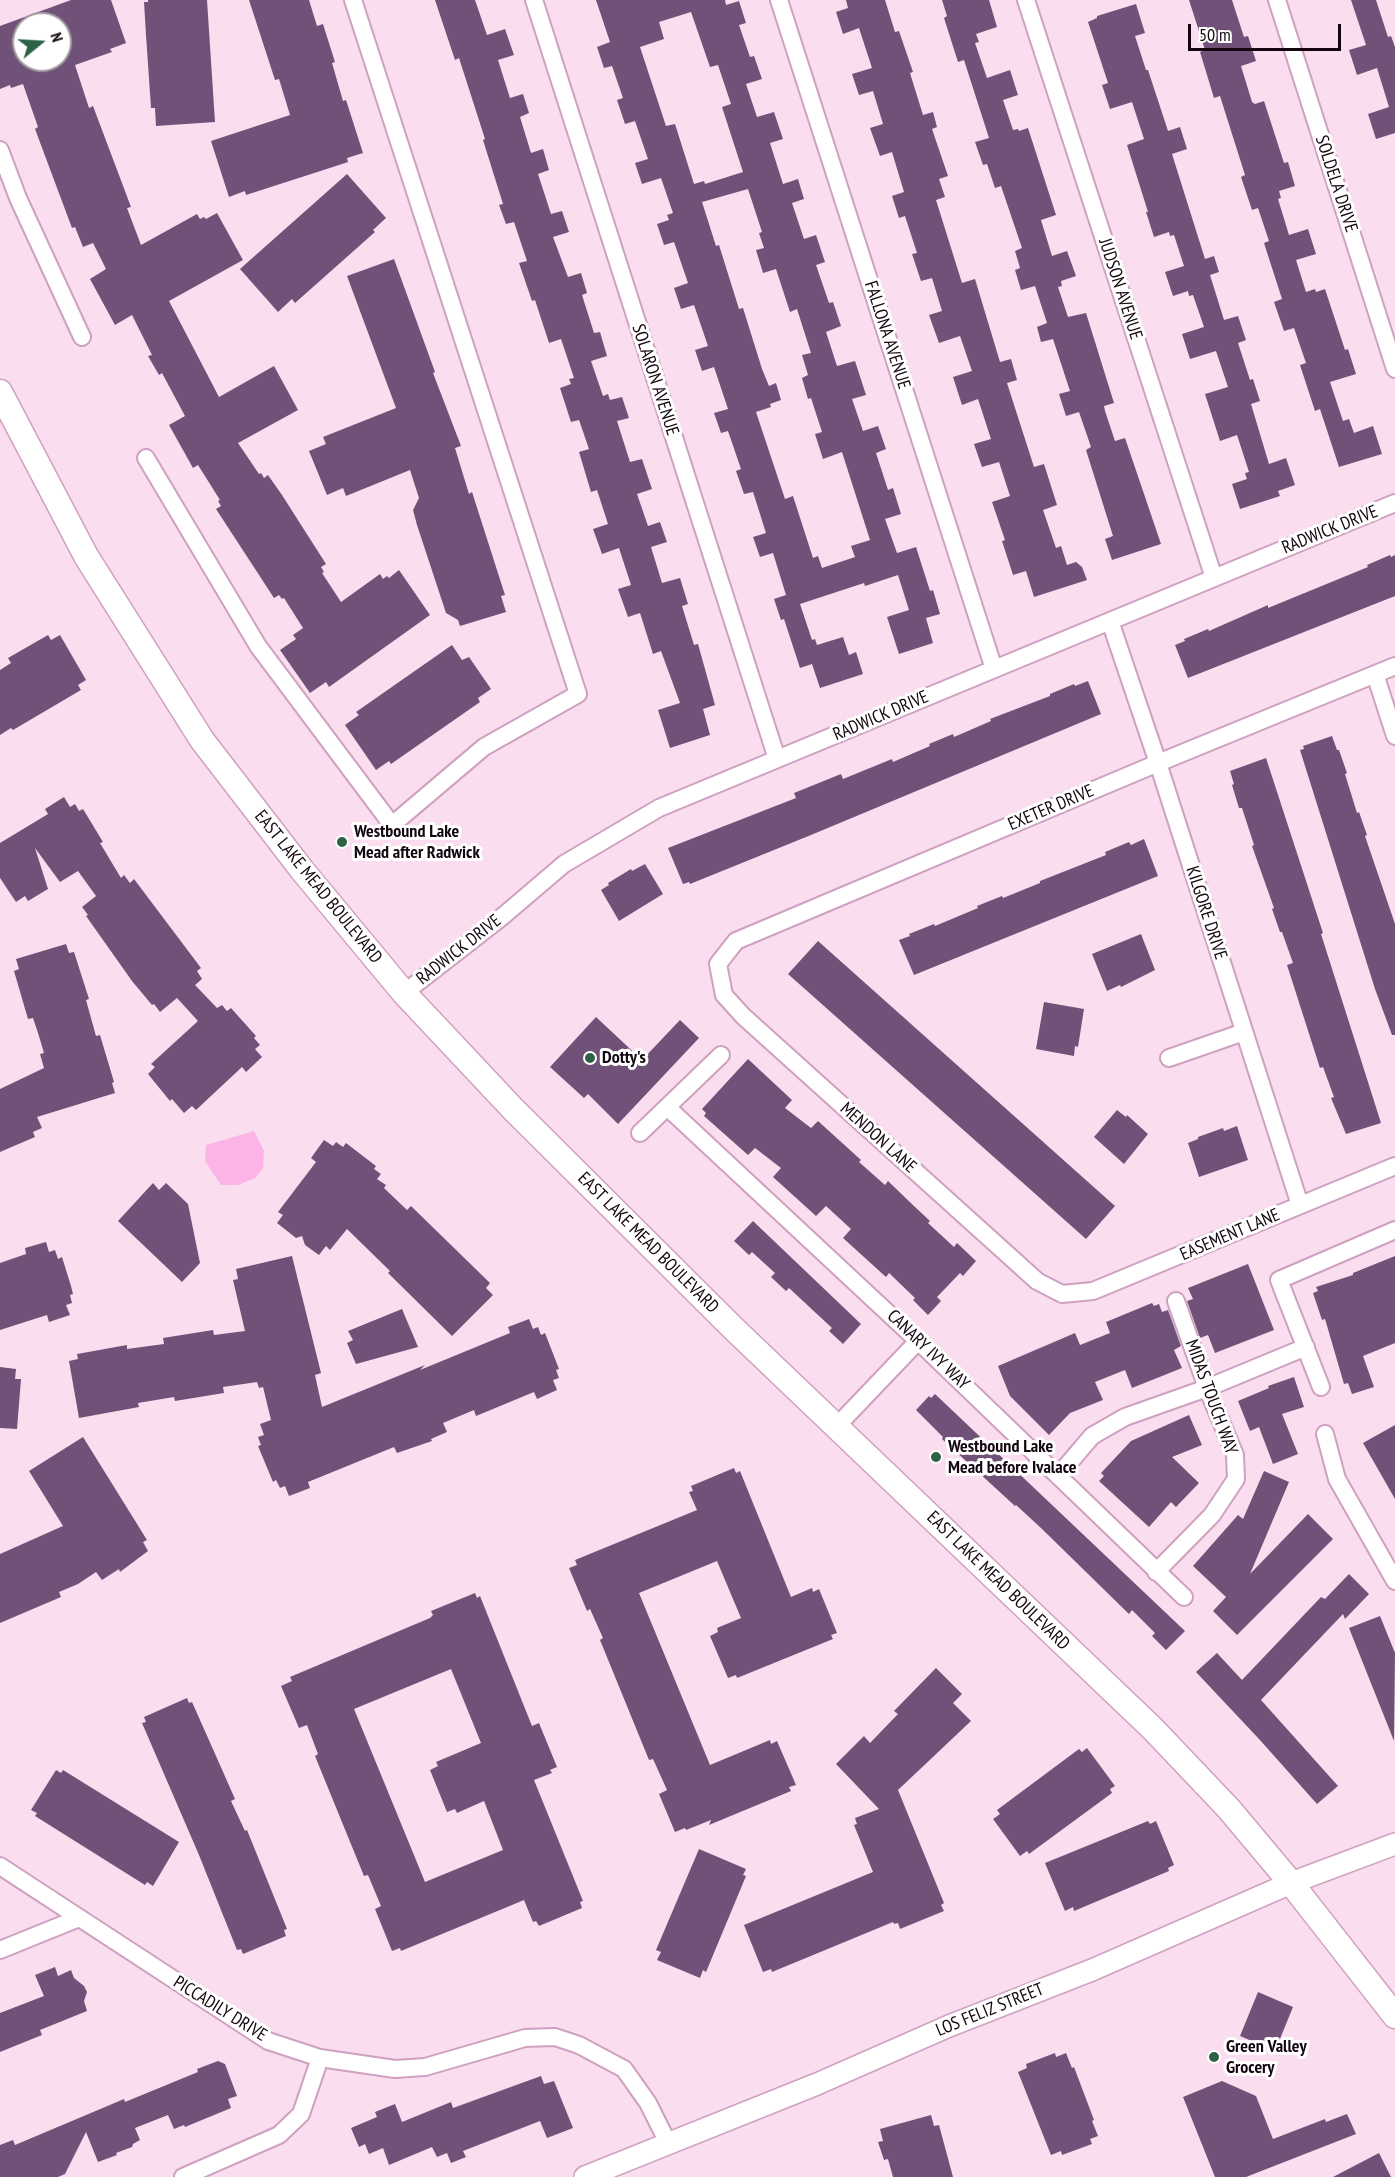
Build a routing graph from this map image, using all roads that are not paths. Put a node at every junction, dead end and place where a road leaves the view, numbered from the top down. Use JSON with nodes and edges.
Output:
{"nodes":[{"id":1,"x":353,"y":0,"type":"edge"},
{"id":2,"x":534,"y":0,"type":"edge"},
{"id":3,"x":779,"y":0,"type":"edge"},
{"id":4,"x":1026,"y":0,"type":"edge"},
{"id":5,"x":1277,"y":0,"type":"edge"},
{"id":6,"x":0,"y":150,"type":"edge"},
{"id":7,"x":82,"y":337,"type":"dead end"},
{"id":8,"x":1395,"y":369,"type":"edge"},
{"id":9,"x":0,"y":392,"type":"edge"},
{"id":10,"x":146,"y":458,"type":"dead end"},
{"id":11,"x":1395,"y":504,"type":"edge"},
{"id":12,"x":1214,"y":578,"type":"junction"},
{"id":13,"x":1110,"y":621,"type":"junction"},
{"id":14,"x":1395,"y":666,"type":"edge"},
{"id":15,"x":994,"y":669,"type":"junction"},
{"id":16,"x":1375,"y":674,"type":"junction"},
{"id":17,"x":1395,"y":736,"type":"edge"},
{"id":18,"x":777,"y":759,"type":"junction"},
{"id":19,"x":1158,"y":763,"type":"junction"},
{"id":20,"x":718,"y":964,"type":"joint"},
{"id":21,"x":404,"y":993,"type":"junction"},
{"id":22,"x":1244,"y":1032,"type":"junction"},
{"id":23,"x":721,"y":1055,"type":"dead end"},
{"id":24,"x":1169,"y":1058,"type":"dead end"},
{"id":25,"x":667,"y":1107,"type":"junction"},
{"id":26,"x":640,"y":1133,"type":"dead end"},
{"id":27,"x":1395,"y":1166,"type":"edge"},
{"id":28,"x":1300,"y":1205,"type":"junction"},
{"id":29,"x":1395,"y":1230,"type":"edge"},
{"id":30,"x":1062,"y":1294,"type":"joint"},
{"id":31,"x":1176,"y":1301,"type":"dead end"},
{"id":32,"x":918,"y":1341,"type":"junction"},
{"id":33,"x":1306,"y":1347,"type":"junction"},
{"id":34,"x":1321,"y":1387,"type":"dead end"},
{"id":35,"x":1207,"y":1388,"type":"junction"},
{"id":36,"x":836,"y":1426,"type":"junction"},
{"id":37,"x":1325,"y":1434,"type":"dead end"},
{"id":38,"x":1058,"y":1476,"type":"junction"},
{"id":39,"x":1156,"y":1572,"type":"junction"},
{"id":40,"x":1395,"y":1581,"type":"edge"},
{"id":41,"x":1184,"y":1598,"type":"dead end"},
{"id":42,"x":1395,"y":1844,"type":"edge"},
{"id":43,"x":0,"y":1866,"type":"edge"},
{"id":44,"x":1291,"y":1883,"type":"junction"},
{"id":45,"x":79,"y":1918,"type":"junction"},
{"id":46,"x":0,"y":1950,"type":"edge"},
{"id":47,"x":1395,"y":2016,"type":"edge"},
{"id":48,"x":320,"y":2058,"type":"junction"},
{"id":49,"x":668,"y":2143,"type":"junction"},
{"id":50,"x":183,"y":2177,"type":"edge"},
{"id":51,"x":585,"y":2177,"type":"edge"}],
"edges":[{"from":1,"to":10,"type":"street"},
{"from":2,"to":18,"type":"street","name":"SOLARON AVENUE"},
{"from":3,"to":15,"type":"street","name":"FALLONA AVENUE"},
{"from":4,"to":12,"type":"street","name":"JUDSON AVENUE"},
{"from":5,"to":8,"type":"street","name":"SOLDELA DRIVE"},
{"from":6,"to":7,"type":"street"},
{"from":9,"to":21,"type":"main road","name":"EAST LAKE MEAD BOULEVARD"},
{"from":11,"to":12,"type":"street","name":"RADWICK DRIVE"},
{"from":12,"to":13,"type":"street","name":"RADWICK DRIVE"},
{"from":13,"to":15,"type":"street","name":"RADWICK DRIVE"},
{"from":13,"to":19,"type":"street","name":"KILGORE DRIVE"},
{"from":14,"to":16,"type":"street","name":"EXETER DRIVE"},
{"from":15,"to":18,"type":"street","name":"RADWICK DRIVE"},
{"from":16,"to":17,"type":"street"},
{"from":16,"to":19,"type":"street","name":"EXETER DRIVE"},
{"from":18,"to":21,"type":"street","name":"RADWICK DRIVE"},
{"from":19,"to":20,"type":"street","name":"EXETER DRIVE"},
{"from":19,"to":22,"type":"street","name":"KILGORE DRIVE"},
{"from":20,"to":30,"type":"street","name":"MENDON LANE"},
{"from":21,"to":36,"type":"main road","name":"EAST LAKE MEAD BOULEVARD"},
{"from":22,"to":24,"type":"street"},
{"from":22,"to":28,"type":"street","name":"KILGORE DRIVE"},
{"from":23,"to":25,"type":"street"},
{"from":25,"to":26,"type":"street"},
{"from":25,"to":32,"type":"street","name":"CANARY IVY WAY"},
{"from":27,"to":28,"type":"street","name":"EASEMENT LANE"},
{"from":28,"to":30,"type":"street","name":"EASEMENT LANE"},
{"from":29,"to":33,"type":"street"},
{"from":31,"to":35,"type":"street","name":"MIDAS TOUCH WAY"},
{"from":32,"to":36,"type":"street"},
{"from":32,"to":38,"type":"street","name":"CANARY IVY WAY"},
{"from":33,"to":34,"type":"street"},
{"from":33,"to":35,"type":"street"},
{"from":35,"to":38,"type":"street"},
{"from":35,"to":39,"type":"street","name":"MIDAS TOUCH WAY"},
{"from":36,"to":44,"type":"main road","name":"EAST LAKE MEAD BOULEVARD"},
{"from":37,"to":40,"type":"street"},
{"from":38,"to":39,"type":"street","name":"CANARY IVY WAY"},
{"from":39,"to":41,"type":"street","name":"CANARY IVY WAY"},
{"from":42,"to":44,"type":"street","name":"LOS FELIZ STREET"},
{"from":43,"to":45,"type":"street","name":"PICCADILY DRIVE"},
{"from":44,"to":47,"type":"main road","name":"EAST LAKE MEAD BOULEVARD"},
{"from":44,"to":49,"type":"street","name":"LOS FELIZ STREET"},
{"from":45,"to":46,"type":"street"},
{"from":45,"to":48,"type":"street","name":"PICCADILY DRIVE"},
{"from":48,"to":49,"type":"street","name":"PICCADILY DRIVE"},
{"from":48,"to":50,"type":"street"},
{"from":49,"to":51,"type":"street","name":"LOS FELIZ STREET"}]}
